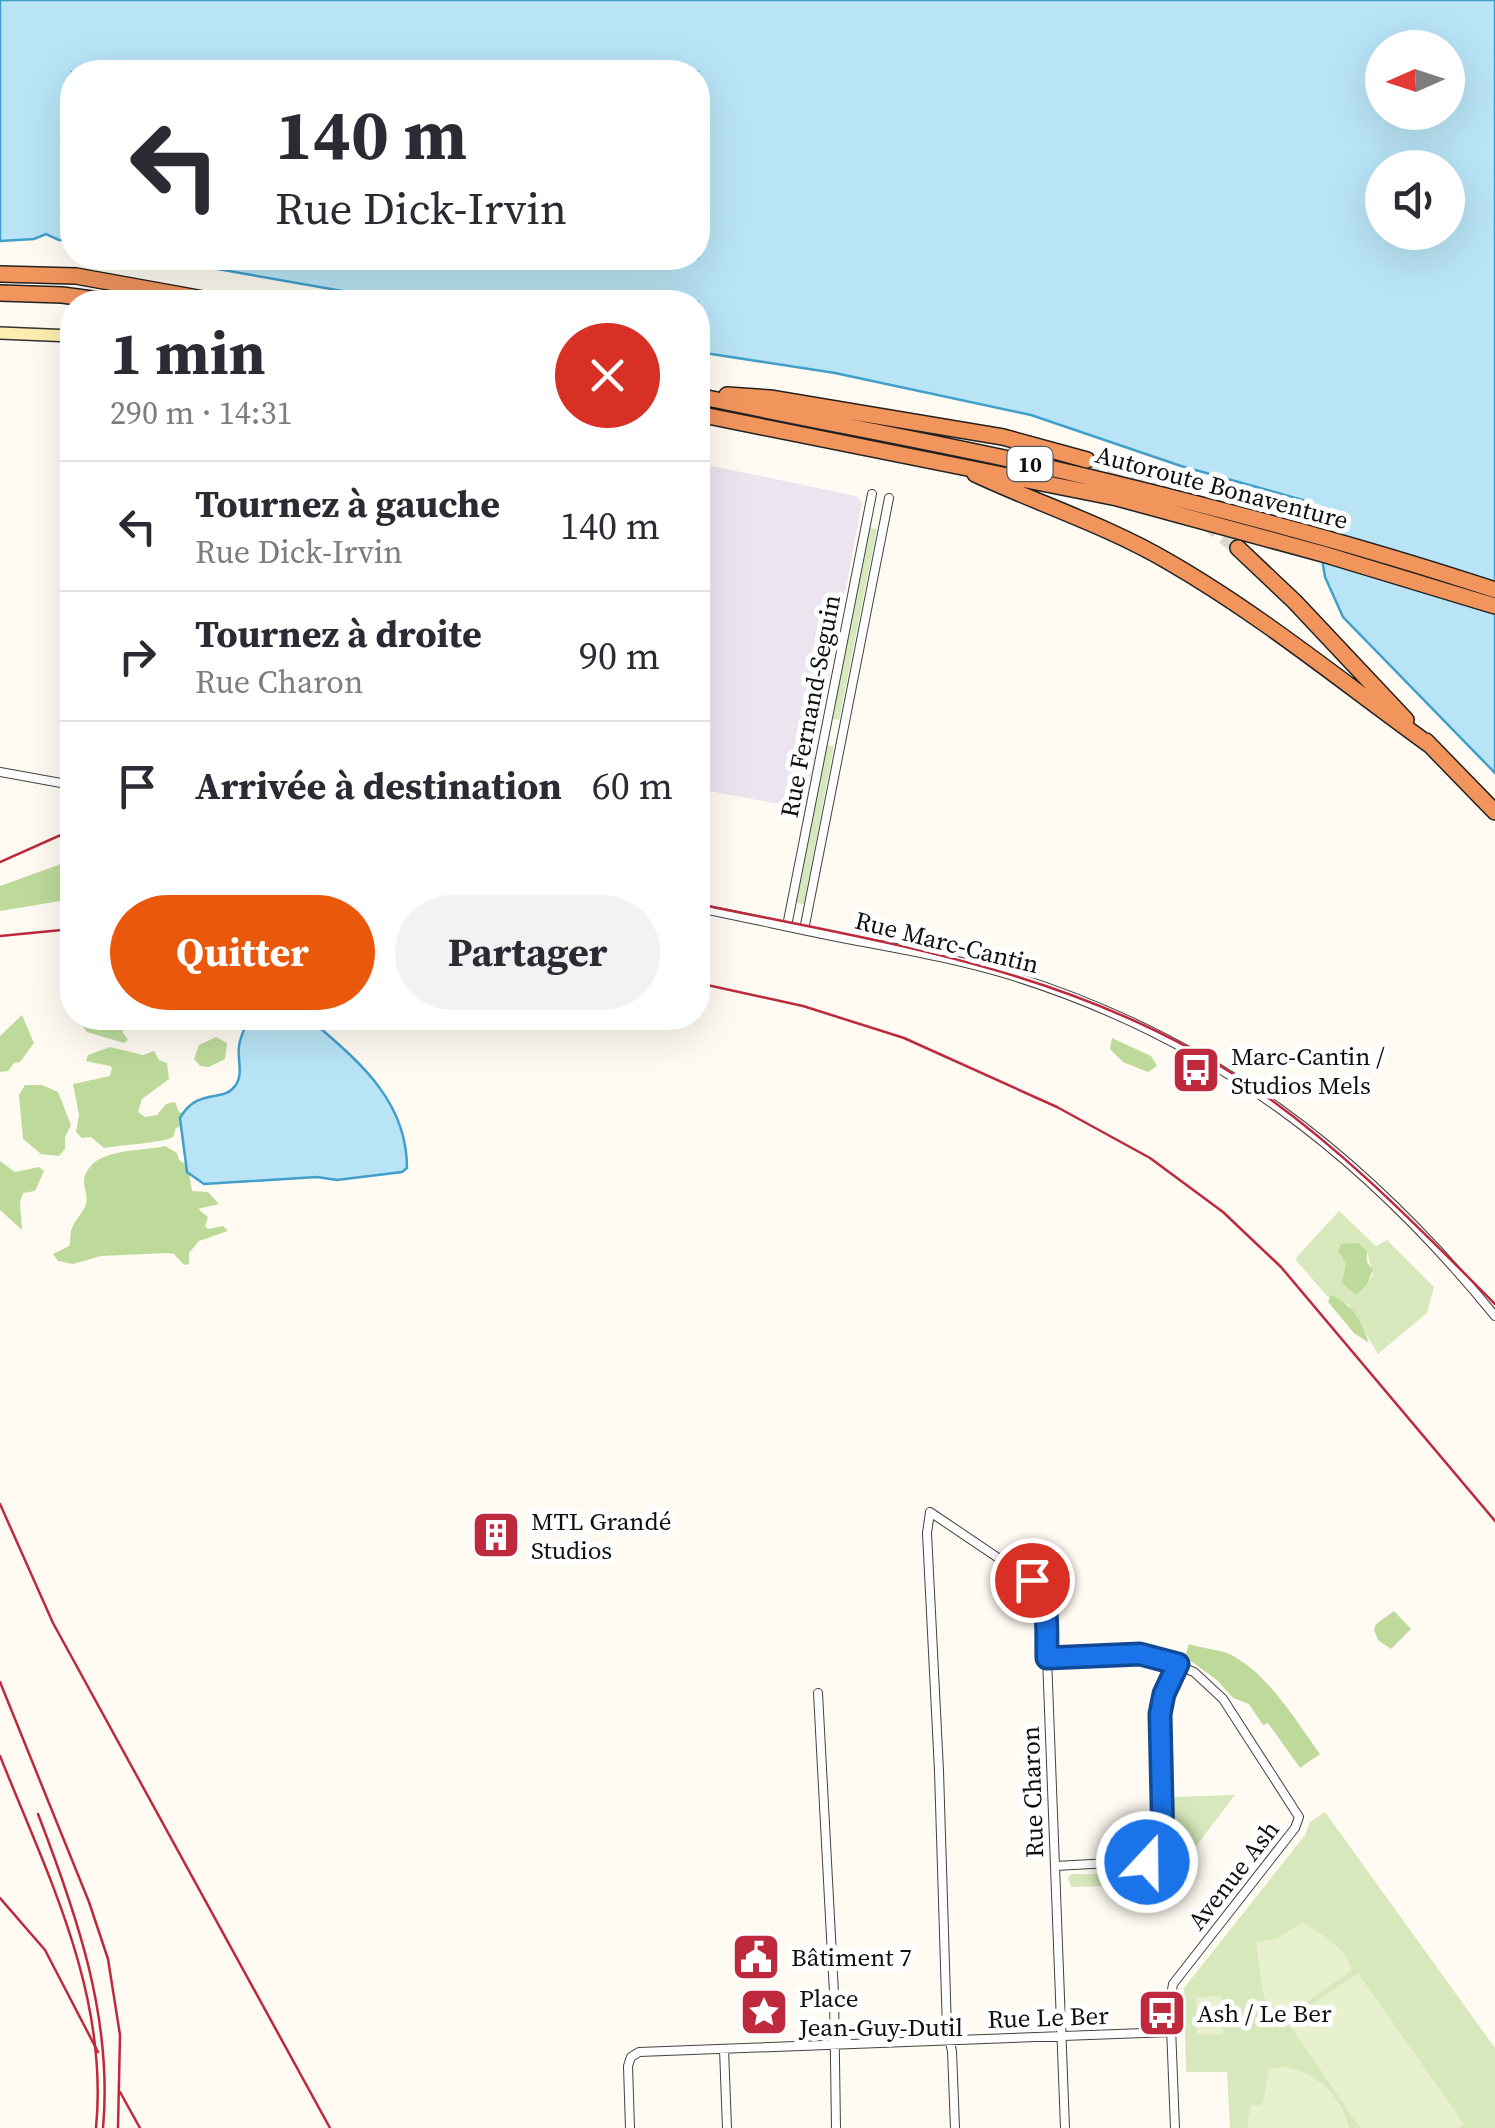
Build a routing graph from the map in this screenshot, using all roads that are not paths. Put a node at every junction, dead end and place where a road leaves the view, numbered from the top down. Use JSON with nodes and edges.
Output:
{"nodes":[{"id":1,"x":0,"y":274,"type":"edge"},
{"id":2,"x":154,"y":290,"type":"edge"},
{"id":3,"x":0,"y":293,"type":"edge"},
{"id":4,"x":60,"y":297,"type":"edge"},
{"id":5,"x":0,"y":301,"type":"edge"},
{"id":6,"x":60,"y":301,"type":"edge"},
{"id":7,"x":0,"y":333,"type":"edge"},
{"id":8,"x":60,"y":336,"type":"edge"},
{"id":9,"x":710,"y":395,"type":"edge"},
{"id":10,"x":710,"y":397,"type":"edge"},
{"id":11,"x":710,"y":416,"type":"edge"},
{"id":12,"x":1087,"y":460,"type":"tunnel mouth"},
{"id":13,"x":953,"y":464,"type":"junction"},
{"id":14,"x":872,"y":494,"type":"dead end"},
{"id":15,"x":889,"y":498,"type":"dead end"},
{"id":16,"x":1289,"y":536,"type":"junction"},
{"id":17,"x":1238,"y":548,"type":"tunnel mouth"},
{"id":18,"x":1495,"y":590,"type":"edge"},
{"id":19,"x":1495,"y":606,"type":"edge"},
{"id":20,"x":1431,"y":746,"type":"junction"},
{"id":21,"x":0,"y":772,"type":"edge"},
{"id":22,"x":60,"y":782,"type":"edge"},
{"id":23,"x":1495,"y":812,"type":"edge"},
{"id":24,"x":710,"y":910,"type":"edge"},
{"id":25,"x":787,"y":926,"type":"junction"},
{"id":26,"x":804,"y":930,"type":"junction"},
{"id":27,"x":1495,"y":1316,"type":"edge"},
{"id":28,"x":1047,"y":1658,"type":"junction"},
{"id":29,"x":1178,"y":1664,"type":"junction"},
{"id":30,"x":818,"y":1693,"type":"dead end"},
{"id":31,"x":1055,"y":1866,"type":"junction"},
{"id":32,"x":1171,"y":2032,"type":"junction"},
{"id":33,"x":1062,"y":2036,"type":"junction"},
{"id":34,"x":949,"y":2040,"type":"junction"},
{"id":35,"x":834,"y":2046,"type":"junction"},
{"id":36,"x":724,"y":2049,"type":"junction"},
{"id":37,"x":630,"y":2128,"type":"edge"},
{"id":38,"x":727,"y":2128,"type":"edge"},
{"id":39,"x":836,"y":2128,"type":"edge"},
{"id":40,"x":955,"y":2128,"type":"edge"},
{"id":41,"x":1066,"y":2128,"type":"edge"},
{"id":42,"x":1175,"y":2128,"type":"edge"}],
"edges":[{"from":1,"to":2,"type":"highway"},
{"from":3,"to":4,"type":"highway"},
{"from":5,"to":6,"type":"highway"},
{"from":7,"to":8,"type":"street"},
{"from":9,"to":12,"type":"highway"},
{"from":10,"to":16,"type":"highway","name":"Autoroute Bonaventure","number":"10"},
{"from":11,"to":13,"type":"highway","name":"Autoroute Bonaventure","number":"10"},
{"from":13,"to":16,"type":"highway","name":"Autoroute Bonaventure","number":"10"},
{"from":13,"to":20,"type":"highway"},
{"from":14,"to":25,"type":"street","name":"Rue Fernand-Seguin"},
{"from":15,"to":26,"type":"street","name":"Rue Fernand-Seguin"},
{"from":16,"to":18,"type":"highway","name":"Autoroute Bonaventure","number":"10"},
{"from":16,"to":19,"type":"highway","name":"Autoroute Bonaventure","number":"10"},
{"from":17,"to":20,"type":"highway"},
{"from":20,"to":23,"type":"highway"},
{"from":21,"to":22,"type":"street"},
{"from":24,"to":25,"type":"street","name":"Rue Marc-Cantin"},
{"from":25,"to":26,"type":"street","name":"Rue Marc-Cantin"},
{"from":26,"to":27,"type":"street","name":"Rue Marc-Cantin"},
{"from":28,"to":29,"type":"street"},
{"from":28,"to":31,"type":"street","name":"Rue Charon"},
{"from":28,"to":34,"type":"street","name":"Rue Charon"},
{"from":29,"to":31,"type":"street"},
{"from":29,"to":32,"type":"street","name":"Avenue Ash"},
{"from":30,"to":35,"type":"street"},
{"from":31,"to":33,"type":"street","name":"Rue Charon"},
{"from":32,"to":33,"type":"street","name":"Rue Le Ber"},
{"from":32,"to":42,"type":"street","name":"Avenue Ash"},
{"from":33,"to":34,"type":"street","name":"Rue Le Ber"},
{"from":33,"to":41,"type":"street","name":"Rue Charon"},
{"from":34,"to":35,"type":"street","name":"Rue Le Ber"},
{"from":34,"to":40,"type":"street"},
{"from":35,"to":36,"type":"street","name":"Rue Le Ber"},
{"from":35,"to":39,"type":"street"},
{"from":36,"to":37,"type":"street","name":"Rue Le Ber"},
{"from":36,"to":38,"type":"street"}]}
